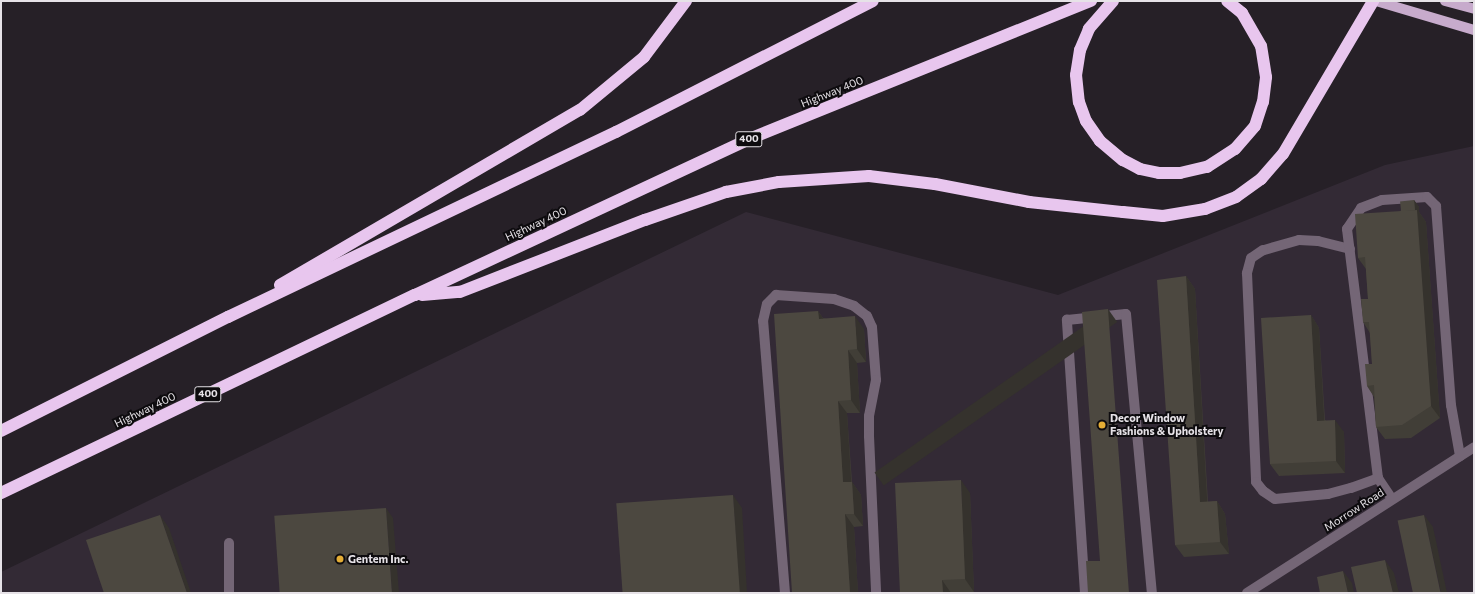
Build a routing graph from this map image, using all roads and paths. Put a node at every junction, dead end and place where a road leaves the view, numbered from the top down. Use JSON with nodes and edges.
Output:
{"nodes":[{"id":1,"x":686,"y":1,"type":"edge"},
{"id":2,"x":873,"y":1,"type":"edge"},
{"id":3,"x":1091,"y":1,"type":"edge"},
{"id":4,"x":1113,"y":1,"type":"edge"},
{"id":5,"x":1227,"y":1,"type":"edge"},
{"id":6,"x":1375,"y":1,"type":"edge"},
{"id":7,"x":1445,"y":1,"type":"edge"},
{"id":8,"x":1474,"y":9,"type":"edge"},
{"id":9,"x":1474,"y":30,"type":"edge"},
{"id":10,"x":1350,"y":249,"type":"junction"},
{"id":11,"x":414,"y":295,"type":"junction"},
{"id":12,"x":228,"y":316,"type":"junction"},
{"id":13,"x":1,"y":431,"type":"edge"},
{"id":14,"x":1474,"y":447,"type":"edge"},
{"id":15,"x":1460,"y":456,"type":"junction"},
{"id":16,"x":1378,"y":478,"type":"junction"},
{"id":17,"x":1,"y":493,"type":"edge"},
{"id":18,"x":1392,"y":499,"type":"junction"},
{"id":19,"x":229,"y":543,"type":"dead end"},
{"id":20,"x":229,"y":593,"type":"edge"},
{"id":21,"x":785,"y":593,"type":"edge"},
{"id":22,"x":876,"y":593,"type":"edge"},
{"id":23,"x":1085,"y":593,"type":"edge"},
{"id":24,"x":1152,"y":593,"type":"edge"},
{"id":25,"x":1247,"y":593,"type":"edge"}],
"edges":[{"from":1,"to":12,"type":"highway"},
{"from":2,"to":12,"type":"highway"},
{"from":3,"to":11,"type":"highway","name":"Highway 400","number":"400"},
{"from":4,"to":5,"type":"highway"},
{"from":6,"to":9,"type":"main road"},
{"from":6,"to":11,"type":"highway"},
{"from":7,"to":8,"type":"main road"},
{"from":10,"to":15,"type":"street"},
{"from":10,"to":16,"type":"street"},
{"from":10,"to":16,"type":"street"},
{"from":11,"to":17,"type":"highway","name":"Highway 400","number":"400"},
{"from":12,"to":13,"type":"highway"},
{"from":14,"to":15,"type":"street","name":"Morrow Road"},
{"from":15,"to":18,"type":"street","name":"Morrow Road"},
{"from":16,"to":18,"type":"street"},
{"from":18,"to":25,"type":"street","name":"Morrow Road"},
{"from":19,"to":20,"type":"street"},
{"from":21,"to":22,"type":"street"},
{"from":23,"to":24,"type":"street"}]}
